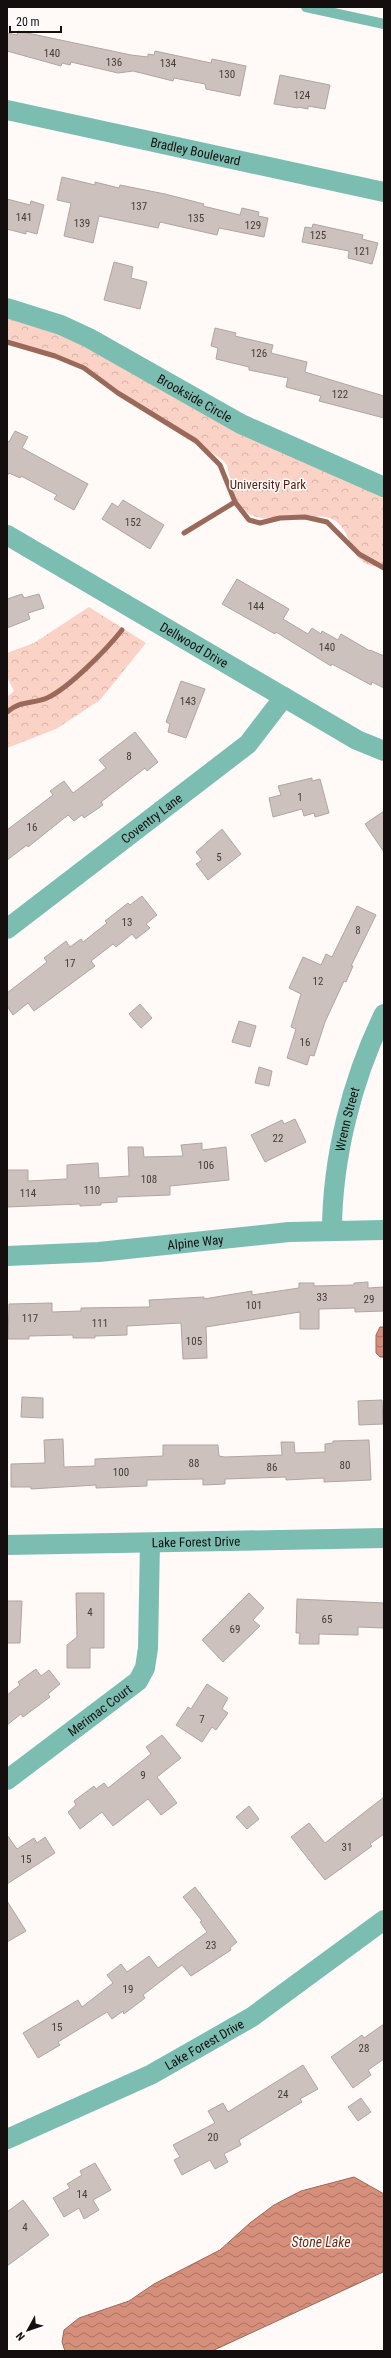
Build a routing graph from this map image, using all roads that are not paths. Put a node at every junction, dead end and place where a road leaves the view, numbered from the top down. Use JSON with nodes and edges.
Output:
{"nodes":[{"id":1,"x":306,"y":7,"type":"edge"},
{"id":2,"x":344,"y":11,"type":"edge"},
{"id":3,"x":384,"y":24,"type":"edge"},
{"id":4,"x":7,"y":110,"type":"edge"},
{"id":5,"x":384,"y":192,"type":"edge"},
{"id":6,"x":7,"y":308,"type":"edge"},
{"id":7,"x":384,"y":487,"type":"edge"},
{"id":8,"x":7,"y":535,"type":"edge"},
{"id":9,"x":284,"y":697,"type":"junction"},
{"id":10,"x":384,"y":751,"type":"edge"},
{"id":11,"x":7,"y":929,"type":"edge"},
{"id":12,"x":384,"y":1014,"type":"edge"},
{"id":13,"x":384,"y":1230,"type":"edge"},
{"id":14,"x":332,"y":1231,"type":"junction"},
{"id":15,"x":7,"y":1256,"type":"edge"},
{"id":16,"x":384,"y":1538,"type":"edge"},
{"id":17,"x":150,"y":1543,"type":"junction"},
{"id":18,"x":7,"y":1545,"type":"edge"},
{"id":19,"x":7,"y":1780,"type":"edge"},
{"id":20,"x":384,"y":1920,"type":"edge"},
{"id":21,"x":7,"y":2139,"type":"edge"}],
"edges":[{"from":1,"to":2,"type":"lane"},
{"from":2,"to":3,"type":"lane"},
{"from":4,"to":5,"type":"street","name":"Bradley Boulevard"},
{"from":6,"to":7,"type":"street","name":"Brookside Circle"},
{"from":8,"to":9,"type":"street","name":"Dellwood Drive"},
{"from":9,"to":10,"type":"street","name":"Dellwood Drive"},
{"from":9,"to":11,"type":"street","name":"Coventry Lane"},
{"from":12,"to":14,"type":"street","name":"Wrenn Street"},
{"from":13,"to":14,"type":"street","name":"Alpine Way"},
{"from":14,"to":15,"type":"street","name":"Alpine Way"},
{"from":16,"to":17,"type":"street","name":"Lake Forest Drive"},
{"from":17,"to":18,"type":"street","name":"Lake Forest Drive"},
{"from":17,"to":19,"type":"street","name":"Merimac Court"},
{"from":20,"to":21,"type":"street","name":"Lake Forest Drive"}]}
